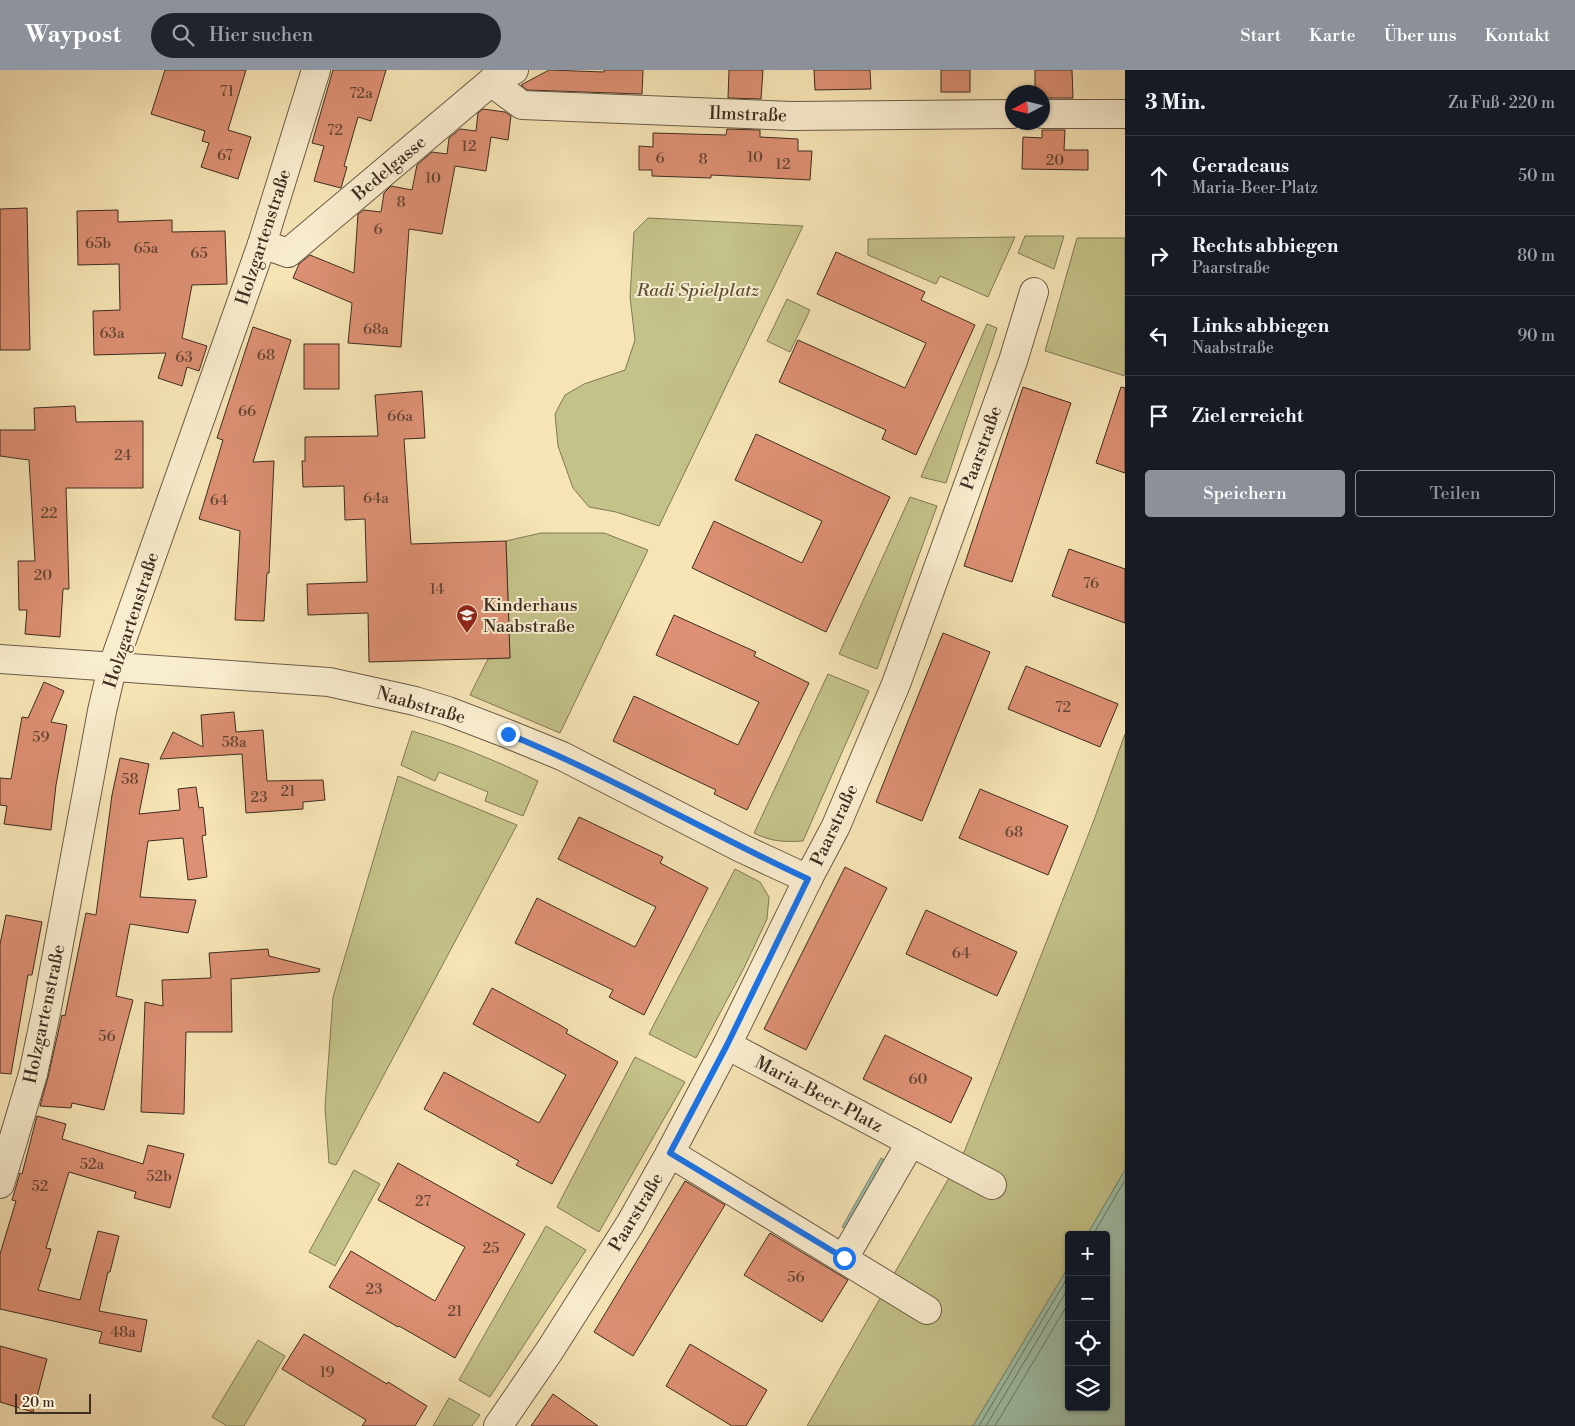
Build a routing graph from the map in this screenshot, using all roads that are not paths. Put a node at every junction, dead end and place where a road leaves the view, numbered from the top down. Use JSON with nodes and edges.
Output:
{"nodes":[{"id":1,"x":316,"y":70,"type":"edge"},
{"id":2,"x":503,"y":76,"type":"edge"},
{"id":3,"x":1005,"y":114,"type":"edge"},
{"id":4,"x":1050,"y":114,"type":"edge"},
{"id":5,"x":1125,"y":114,"type":"edge"},
{"id":6,"x":262,"y":244,"type":"junction"},
{"id":7,"x":1034,"y":292,"type":"dead end"},
{"id":8,"x":0,"y":659,"type":"edge"},
{"id":9,"x":112,"y":668,"type":"junction"},
{"id":10,"x":808,"y":879,"type":"junction"},
{"id":11,"x":727,"y":1045,"type":"junction"},
{"id":12,"x":911,"y":1142,"type":"junction"},
{"id":13,"x":670,"y":1153,"type":"junction"},
{"id":14,"x":0,"y":1184,"type":"edge"},
{"id":15,"x":992,"y":1185,"type":"dead end"},
{"id":16,"x":844,"y":1258,"type":"junction"},
{"id":17,"x":927,"y":1310,"type":"dead end"},
{"id":18,"x":498,"y":1426,"type":"edge"}],
"edges":[{"from":1,"to":6,"type":"street","name":"Holzgartenstraße"},
{"from":2,"to":3,"type":"street","name":"Ilmstraße"},
{"from":2,"to":6,"type":"street","name":"Bedelgasse"},
{"from":4,"to":5,"type":"street"},
{"from":6,"to":9,"type":"street","name":"Holzgartenstraße"},
{"from":7,"to":10,"type":"street","name":"Paarstraße"},
{"from":8,"to":9,"type":"street","name":"Naabstraße"},
{"from":9,"to":10,"type":"street","name":"Naabstraße"},
{"from":9,"to":14,"type":"street","name":"Holzgartenstraße"},
{"from":10,"to":11,"type":"street","name":"Paarstraße"},
{"from":11,"to":12,"type":"street","name":"Maria-Beer-Platz"},
{"from":11,"to":13,"type":"street","name":"Paarstraße"},
{"from":12,"to":15,"type":"street","name":"Maria-Beer-Platz"},
{"from":12,"to":16,"type":"street"},
{"from":13,"to":16,"type":"street"},
{"from":13,"to":18,"type":"street","name":"Paarstraße"},
{"from":16,"to":17,"type":"street"}]}
